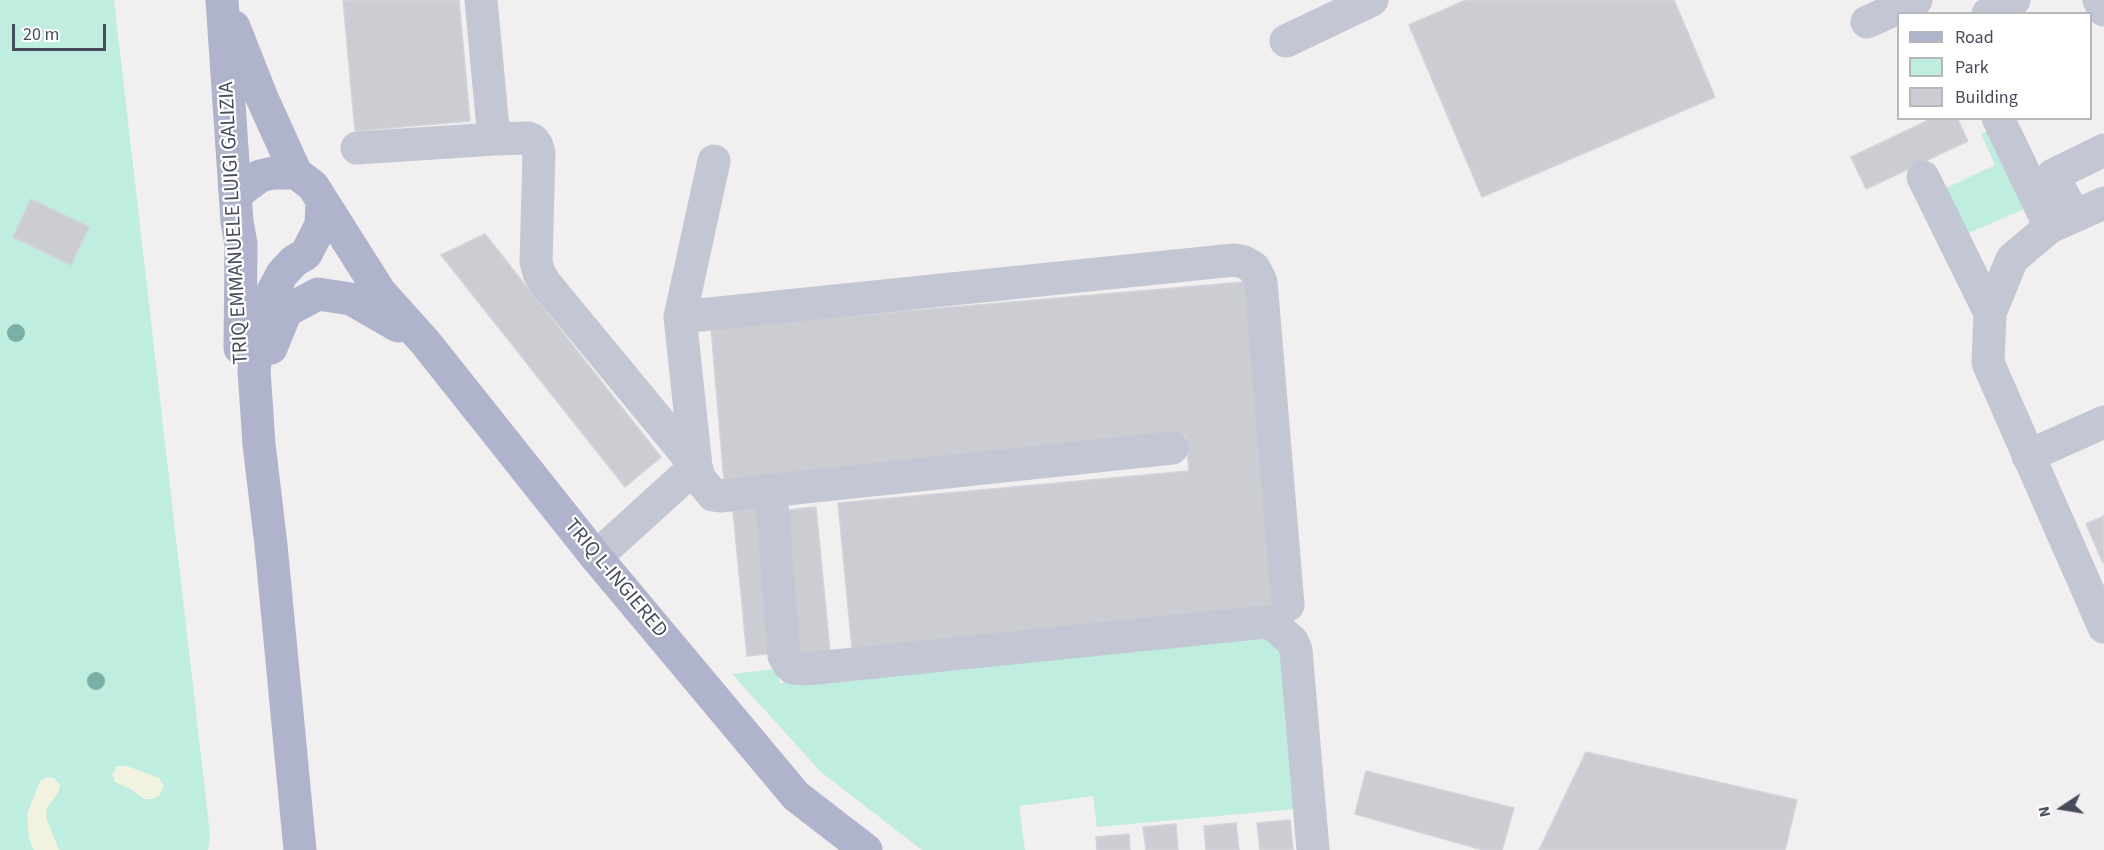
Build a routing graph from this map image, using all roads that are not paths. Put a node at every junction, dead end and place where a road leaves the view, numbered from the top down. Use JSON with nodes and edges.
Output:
{"nodes":[{"id":1,"x":223,"y":0,"type":"edge"},
{"id":2,"x":481,"y":0,"type":"edge"},
{"id":3,"x":1372,"y":0,"type":"edge"},
{"id":4,"x":1916,"y":0,"type":"edge"},
{"id":5,"x":2014,"y":0,"type":"edge"},
{"id":6,"x":2099,"y":0,"type":"edge"},
{"id":7,"x":2104,"y":10,"type":"edge"},
{"id":8,"x":1992,"y":12,"type":"edge"},
{"id":9,"x":1868,"y":22,"type":"dead end"},
{"id":10,"x":1286,"y":41,"type":"dead end"},
{"id":11,"x":1999,"y":120,"type":"edge"},
{"id":12,"x":494,"y":139,"type":"junction"},
{"id":13,"x":357,"y":148,"type":"dead end"},
{"id":14,"x":2104,"y":150,"type":"edge"},
{"id":15,"x":714,"y":161,"type":"dead end"},
{"id":16,"x":296,"y":173,"type":"junction"},
{"id":17,"x":1923,"y":177,"type":"dead end"},
{"id":18,"x":236,"y":194,"type":"junction"},
{"id":19,"x":322,"y":202,"type":"junction"},
{"id":20,"x":2104,"y":203,"type":"edge"},
{"id":21,"x":2062,"y":222,"type":"junction"},
{"id":22,"x":250,"y":251,"type":"junction"},
{"id":23,"x":302,"y":253,"type":"junction"},
{"id":24,"x":380,"y":292,"type":"junction"},
{"id":25,"x":1990,"y":313,"type":"junction"},
{"id":26,"x":680,"y":317,"type":"junction"},
{"id":27,"x":425,"y":342,"type":"junction"},
{"id":28,"x":2104,"y":422,"type":"edge"},
{"id":29,"x":259,"y":444,"type":"junction"},
{"id":30,"x":1172,"y":448,"type":"dead end"},
{"id":31,"x":2028,"y":456,"type":"junction"},
{"id":32,"x":696,"y":466,"type":"junction"},
{"id":33,"x":771,"y":491,"type":"junction"},
{"id":34,"x":271,"y":545,"type":"junction"},
{"id":35,"x":596,"y":557,"type":"junction"},
{"id":36,"x":1288,"y":605,"type":"dead end"},
{"id":37,"x":2104,"y":627,"type":"edge"},
{"id":38,"x":300,"y":850,"type":"edge"},
{"id":39,"x":866,"y":850,"type":"edge"},
{"id":40,"x":1312,"y":850,"type":"edge"}],
"edges":[{"from":1,"to":16,"type":"main road","name":"TRIQ EMMANUELE LUIGI GALIZIA"},
{"from":1,"to":18,"type":"main road","name":"TRIQ EMMANUELE LUIGI GALIZIA"},
{"from":2,"to":12,"type":"lane"},
{"from":3,"to":10,"type":"lane"},
{"from":4,"to":9,"type":"lane"},
{"from":5,"to":8,"type":"lane"},
{"from":6,"to":7,"type":"lane"},
{"from":11,"to":21,"type":"lane"},
{"from":12,"to":13,"type":"lane"},
{"from":12,"to":32,"type":"lane"},
{"from":14,"to":21,"type":"lane"},
{"from":15,"to":26,"type":"lane"},
{"from":16,"to":18,"type":"main road"},
{"from":16,"to":19,"type":"main road"},
{"from":17,"to":25,"type":"lane"},
{"from":18,"to":22,"type":"main road","name":"TRIQ EMMANUELE LUIGI GALIZIA"},
{"from":19,"to":23,"type":"main road"},
{"from":19,"to":24,"type":"main road","name":"TRIQ L-INGIERED"},
{"from":20,"to":21,"type":"lane"},
{"from":21,"to":25,"type":"lane"},
{"from":22,"to":23,"type":"main road"},
{"from":22,"to":29,"type":"main road","name":"TRIQ EMMANUELE LUIGI GALIZIA"},
{"from":23,"to":24,"type":"main road","name":"TRIQ L-INGIERED"},
{"from":23,"to":29,"type":"main road","name":"TRIQ EMMANUELE LUIGI GALIZIA"},
{"from":24,"to":27,"type":"main road","name":"TRIQ L-INGIERED"},
{"from":25,"to":31,"type":"lane"},
{"from":26,"to":32,"type":"lane"},
{"from":26,"to":36,"type":"lane"},
{"from":27,"to":34,"type":"main road"},
{"from":27,"to":35,"type":"main road","name":"TRIQ L-INGIERED"},
{"from":28,"to":31,"type":"lane"},
{"from":29,"to":34,"type":"main road","name":"TRIQ EMMANUELE LUIGI GALIZIA"},
{"from":30,"to":33,"type":"lane"},
{"from":31,"to":37,"type":"lane"},
{"from":32,"to":33,"type":"lane"},
{"from":32,"to":35,"type":"lane"},
{"from":33,"to":40,"type":"lane"},
{"from":34,"to":38,"type":"main road","name":"TRIQ EMMANUELE LUIGI GALIZIA"},
{"from":35,"to":39,"type":"main road","name":"TRIQ L-INGIERED"}]}
